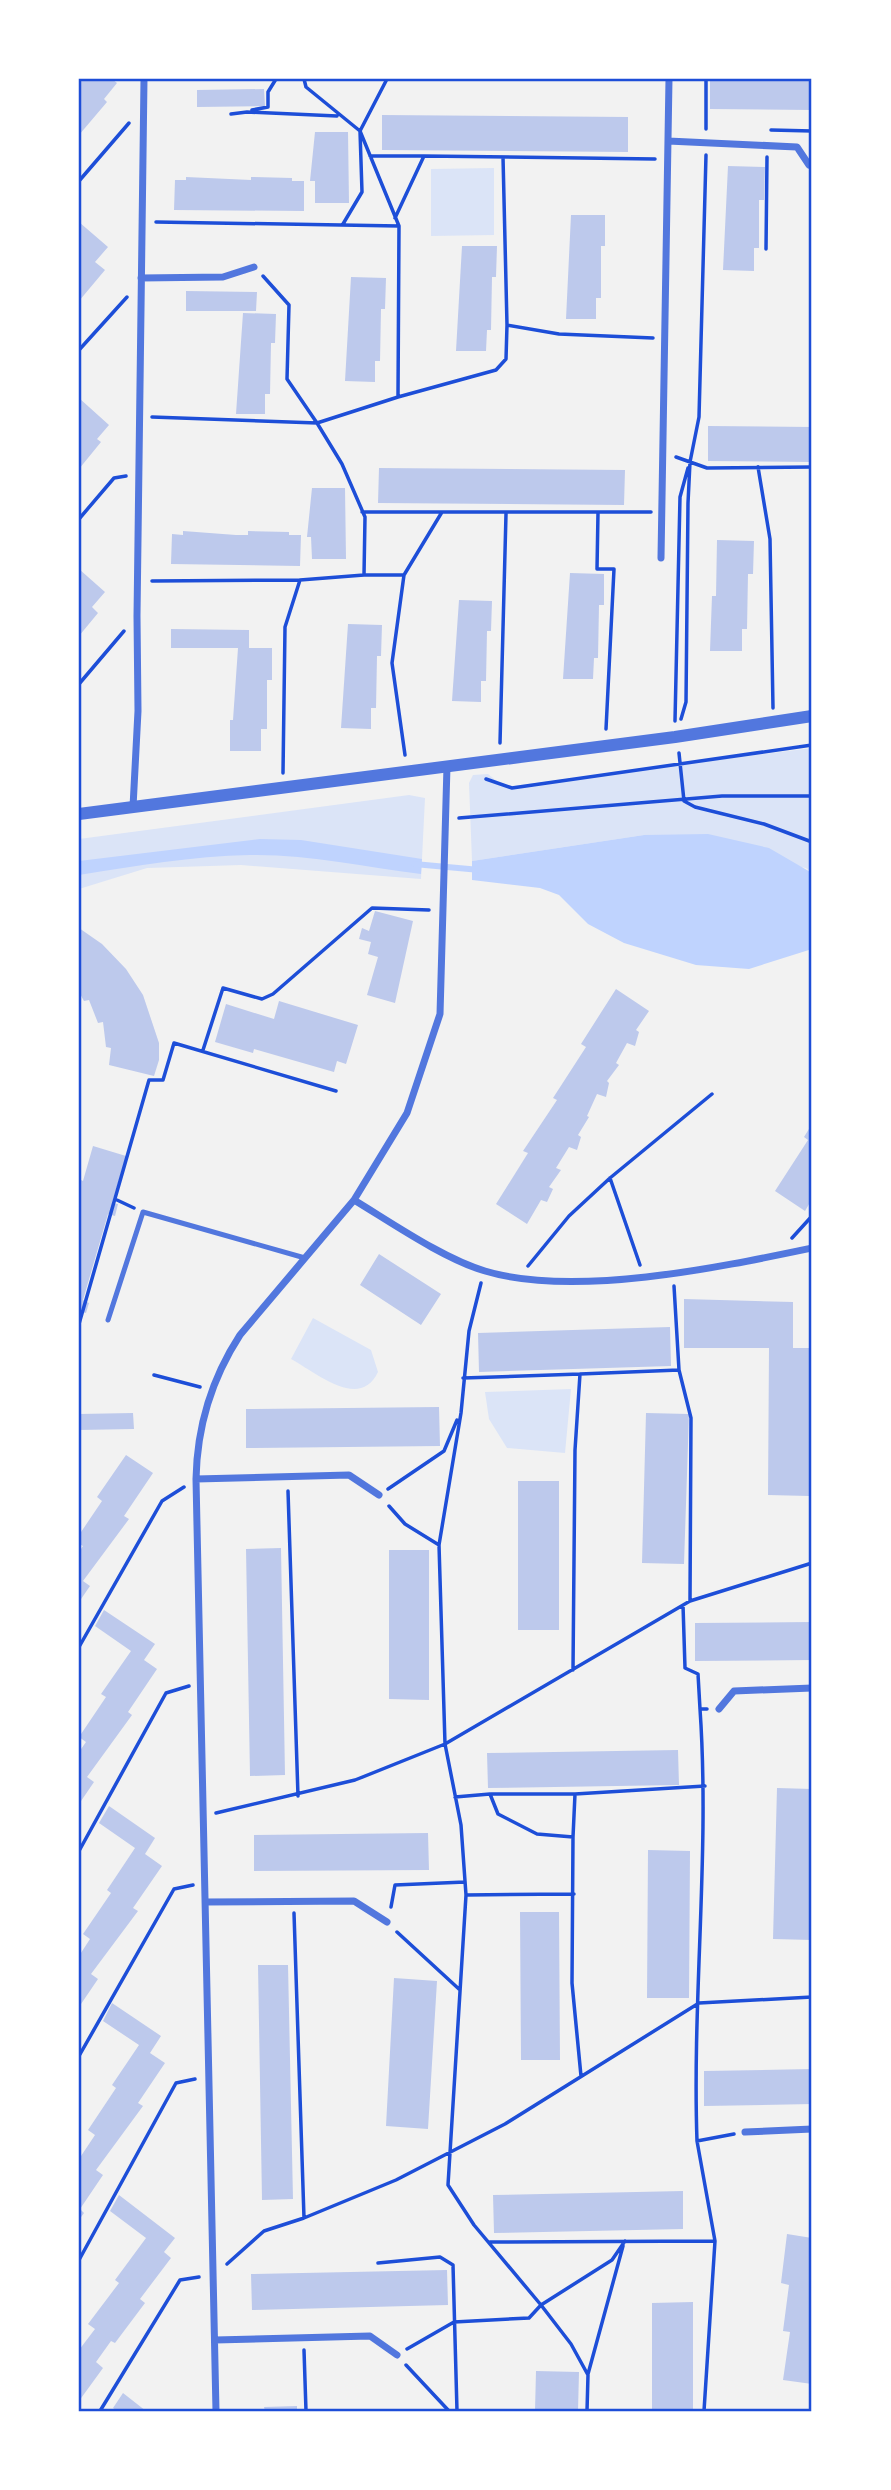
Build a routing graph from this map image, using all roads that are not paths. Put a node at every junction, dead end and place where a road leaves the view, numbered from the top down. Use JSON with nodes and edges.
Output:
{"nodes":[{"id":1,"x":144,"y":79,"type":"edge"},
{"id":2,"x":669,"y":79,"type":"edge"},
{"id":3,"x":668,"y":141,"type":"junction"},
{"id":4,"x":809,"y":165,"type":"dead end"},
{"id":5,"x":254,"y":267,"type":"road end"},
{"id":6,"x":141,"y":278,"type":"junction"},
{"id":7,"x":661,"y":558,"type":"dead end"},
{"id":8,"x":812,"y":716,"type":"edge"},
{"id":9,"x":447,"y":766,"type":"junction"},
{"id":10,"x":133,"y":807,"type":"junction"},
{"id":11,"x":79,"y":814,"type":"edge"},
{"id":12,"x":354,"y":1200,"type":"junction"},
{"id":13,"x":812,"y":1248,"type":"edge"},
{"id":14,"x":305,"y":1258,"type":"junction"},
{"id":15,"x":108,"y":1320,"type":"dead end"},
{"id":16,"x":196,"y":1479,"type":"junction"},
{"id":17,"x":379,"y":1495,"type":"road end"},
{"id":18,"x":812,"y":1688,"type":"edge"},
{"id":19,"x":719,"y":1709,"type":"road end"},
{"id":20,"x":205,"y":1902,"type":"junction"},
{"id":21,"x":387,"y":1922,"type":"road end"},
{"id":22,"x":812,"y":2129,"type":"edge"},
{"id":23,"x":745,"y":2132,"type":"road end"},
{"id":24,"x":215,"y":2340,"type":"junction"},
{"id":25,"x":397,"y":2355,"type":"road end"},
{"id":26,"x":216,"y":2411,"type":"edge"}],
"edges":[{"from":1,"to":6,"type":"street"},
{"from":2,"to":3,"type":"street"},
{"from":3,"to":4,"type":"street"},
{"from":3,"to":7,"type":"street"},
{"from":5,"to":6,"type":"street"},
{"from":6,"to":10,"type":"street"},
{"from":8,"to":9,"type":"street"},
{"from":9,"to":10,"type":"street"},
{"from":9,"to":12,"type":"street"},
{"from":10,"to":11,"type":"street"},
{"from":12,"to":13,"type":"street"},
{"from":12,"to":14,"type":"street"},
{"from":14,"to":15,"type":"lane"},
{"from":14,"to":16,"type":"street"},
{"from":16,"to":17,"type":"street"},
{"from":16,"to":20,"type":"street"},
{"from":18,"to":19,"type":"street"},
{"from":20,"to":21,"type":"street"},
{"from":20,"to":24,"type":"street"},
{"from":22,"to":23,"type":"street"},
{"from":24,"to":25,"type":"street"},
{"from":24,"to":26,"type":"street"}]}
